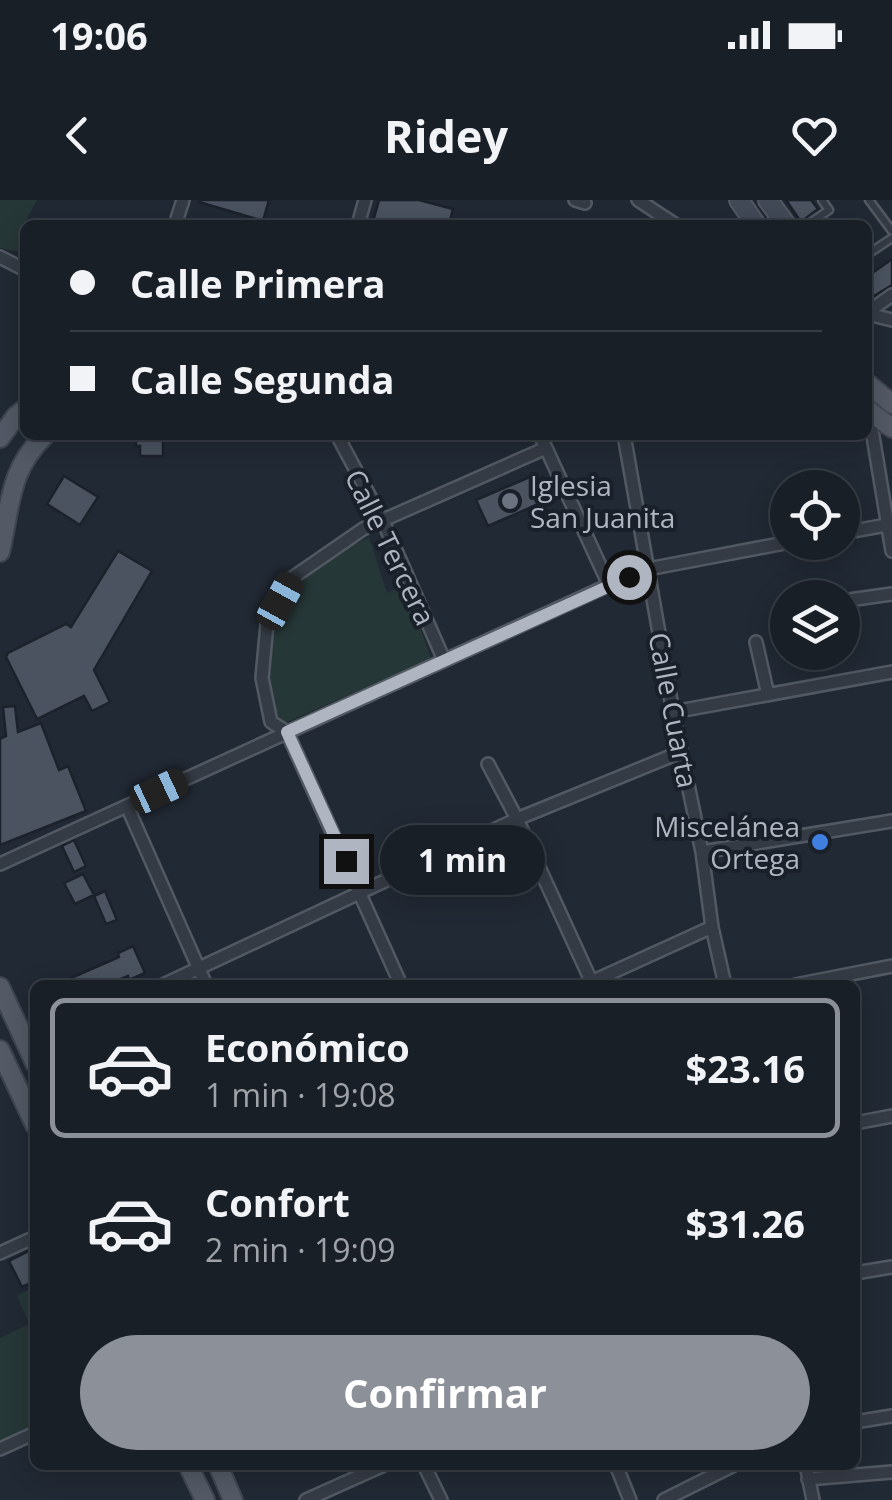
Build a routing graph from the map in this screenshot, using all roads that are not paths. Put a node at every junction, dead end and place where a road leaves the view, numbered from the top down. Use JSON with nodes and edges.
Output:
{"nodes":[{"id":1,"x":638,"y":200,"type":"edge"},
{"id":2,"x":822,"y":200,"type":"edge"},
{"id":3,"x":837,"y":200,"type":"edge"},
{"id":4,"x":869,"y":200,"type":"edge"},
{"id":5,"x":829,"y":210,"type":"junction"},
{"id":6,"x":668,"y":220,"type":"edge"},
{"id":7,"x":814,"y":220,"type":"edge"},
{"id":8,"x":892,"y":234,"type":"edge"},
{"id":9,"x":872,"y":251,"type":"edge"},
{"id":10,"x":892,"y":294,"type":"edge"},
{"id":11,"x":872,"y":310,"type":"edge"},
{"id":12,"x":872,"y":387,"type":"edge"},
{"id":13,"x":892,"y":404,"type":"edge"},
{"id":14,"x":872,"y":412,"type":"edge"},
{"id":15,"x":20,"y":413,"type":"edge"},
{"id":16,"x":892,"y":428,"type":"edge"},
{"id":17,"x":872,"y":430,"type":"edge"},
{"id":18,"x":0,"y":438,"type":"edge"},
{"id":19,"x":40,"y":440,"type":"edge"},
{"id":20,"x":340,"y":440,"type":"edge"},
{"id":21,"x":542,"y":440,"type":"edge"},
{"id":22,"x":625,"y":440,"type":"edge"},
{"id":23,"x":546,"y":448,"type":"junction"},
{"id":24,"x":383,"y":522,"type":"junction"},
{"id":25,"x":890,"y":524,"type":"edge"},
{"id":26,"x":860,"y":530,"type":"edge"},
{"id":27,"x":770,"y":546,"type":"edge"},
{"id":28,"x":892,"y":550,"type":"edge"},
{"id":29,"x":0,"y":552,"type":"edge"},
{"id":30,"x":648,"y":569,"type":"junction"},
{"id":31,"x":609,"y":585,"type":"junction"},
{"id":32,"x":892,"y":594,"type":"edge"},
{"id":33,"x":860,"y":598,"type":"edge"},
{"id":34,"x":756,"y":642,"type":"dead end"},
{"id":35,"x":444,"y":660,"type":"junction"},
{"id":36,"x":892,"y":672,"type":"edge"},
{"id":37,"x":768,"y":695,"type":"junction"},
{"id":38,"x":673,"y":712,"type":"junction"},
{"id":39,"x":287,"y":732,"type":"junction"},
{"id":40,"x":681,"y":752,"type":"junction"},
{"id":41,"x":488,"y":764,"type":"dead end"},
{"id":42,"x":127,"y":806,"type":"junction"},
{"id":43,"x":517,"y":819,"type":"junction"},
{"id":44,"x":892,"y":820,"type":"edge"},
{"id":45,"x":702,"y":852,"type":"junction"},
{"id":46,"x":0,"y":864,"type":"edge"},
{"id":47,"x":361,"y":893,"type":"junction"},
{"id":48,"x":712,"y":927,"type":"junction"},
{"id":49,"x":892,"y":966,"type":"edge"},
{"id":50,"x":199,"y":968,"type":"junction"},
{"id":51,"x":174,"y":980,"type":"edge"},
{"id":52,"x":204,"y":980,"type":"edge"},
{"id":53,"x":399,"y":980,"type":"edge"},
{"id":54,"x":588,"y":980,"type":"edge"},
{"id":55,"x":599,"y":980,"type":"edge"},
{"id":56,"x":724,"y":980,"type":"edge"},
{"id":57,"x":821,"y":980,"type":"edge"},
{"id":58,"x":0,"y":987,"type":"edge"},
{"id":59,"x":30,"y":1045,"type":"edge"},
{"id":60,"x":1,"y":1055,"type":"edge"},
{"id":61,"x":30,"y":1115,"type":"edge"},
{"id":62,"x":892,"y":1116,"type":"edge"},
{"id":63,"x":860,"y":1122,"type":"edge"},
{"id":64,"x":30,"y":1240,"type":"edge"},
{"id":65,"x":0,"y":1253,"type":"edge"},
{"id":66,"x":892,"y":1267,"type":"edge"},
{"id":67,"x":860,"y":1272,"type":"edge"},
{"id":68,"x":892,"y":1416,"type":"edge"},
{"id":69,"x":860,"y":1421,"type":"edge"},
{"id":70,"x":30,"y":1436,"type":"edge"},
{"id":71,"x":0,"y":1449,"type":"edge"},
{"id":72,"x":190,"y":1470,"type":"edge"},
{"id":73,"x":220,"y":1470,"type":"edge"},
{"id":74,"x":373,"y":1470,"type":"edge"},
{"id":75,"x":426,"y":1470,"type":"edge"},
{"id":76,"x":618,"y":1470,"type":"edge"},
{"id":77,"x":724,"y":1470,"type":"edge"},
{"id":78,"x":807,"y":1470,"type":"edge"},
{"id":79,"x":892,"y":1472,"type":"edge"},
{"id":80,"x":808,"y":1479,"type":"junction"},
{"id":81,"x":204,"y":1500,"type":"edge"},
{"id":82,"x":233,"y":1500,"type":"edge"},
{"id":83,"x":306,"y":1500,"type":"edge"},
{"id":84,"x":441,"y":1500,"type":"edge"},
{"id":85,"x":630,"y":1500,"type":"edge"},
{"id":86,"x":664,"y":1500,"type":"edge"},
{"id":87,"x":813,"y":1500,"type":"edge"}],
"edges":[{"from":1,"to":6,"type":"street"},
{"from":2,"to":5,"type":"lane"},
{"from":3,"to":5,"type":"lane"},
{"from":4,"to":8,"type":"lane"},
{"from":5,"to":7,"type":"lane"},
{"from":8,"to":9,"type":"lane"},
{"from":10,"to":11,"type":"street"},
{"from":12,"to":13,"type":"main road"},
{"from":14,"to":16,"type":"main road"},
{"from":15,"to":18,"type":"main road"},
{"from":17,"to":25,"type":"street"},
{"from":19,"to":29,"type":"main road"},
{"from":20,"to":24,"type":"street","name":"Calle Tercera"},
{"from":21,"to":23,"type":"street"},
{"from":22,"to":30,"type":"street","name":"Calle Cuarta"},
{"from":23,"to":24,"type":"street"},
{"from":23,"to":31,"type":"street"},
{"from":24,"to":35,"type":"street","name":"Calle Tercera"},
{"from":24,"to":39,"type":"street"},
{"from":25,"to":26,"type":"street"},
{"from":25,"to":28,"type":"street"},
{"from":27,"to":30,"type":"street"},
{"from":30,"to":31,"type":"street"},
{"from":30,"to":38,"type":"street","name":"Calle Cuarta"},
{"from":31,"to":35,"type":"street"},
{"from":32,"to":33,"type":"street"},
{"from":34,"to":37,"type":"street"},
{"from":35,"to":39,"type":"street"},
{"from":36,"to":37,"type":"street"},
{"from":37,"to":38,"type":"street"},
{"from":38,"to":40,"type":"street","name":"Calle Cuarta"},
{"from":39,"to":42,"type":"street"},
{"from":39,"to":47,"type":"street"},
{"from":40,"to":43,"type":"street"},
{"from":40,"to":45,"type":"street","name":"Calle Cuarta"},
{"from":41,"to":43,"type":"street"},
{"from":42,"to":46,"type":"street"},
{"from":42,"to":50,"type":"street"},
{"from":43,"to":47,"type":"street"},
{"from":43,"to":54,"type":"street"},
{"from":44,"to":45,"type":"street"},
{"from":45,"to":48,"type":"street","name":"Calle Cuarta"},
{"from":47,"to":50,"type":"street"},
{"from":47,"to":53,"type":"street"},
{"from":48,"to":55,"type":"street"},
{"from":48,"to":56,"type":"street","name":"Calle Cuarta"},
{"from":49,"to":57,"type":"street"},
{"from":50,"to":51,"type":"street"},
{"from":50,"to":52,"type":"street"},
{"from":58,"to":59,"type":"main road"},
{"from":60,"to":61,"type":"main road"},
{"from":62,"to":63,"type":"street"},
{"from":64,"to":65,"type":"street"},
{"from":66,"to":67,"type":"street"},
{"from":68,"to":69,"type":"street"},
{"from":70,"to":71,"type":"street"},
{"from":72,"to":81,"type":"main road"},
{"from":73,"to":82,"type":"main road"},
{"from":74,"to":83,"type":"street"},
{"from":75,"to":84,"type":"street"},
{"from":76,"to":85,"type":"street"},
{"from":77,"to":86,"type":"street"},
{"from":78,"to":80,"type":"street"},
{"from":79,"to":80,"type":"street"},
{"from":80,"to":87,"type":"street"}]}
